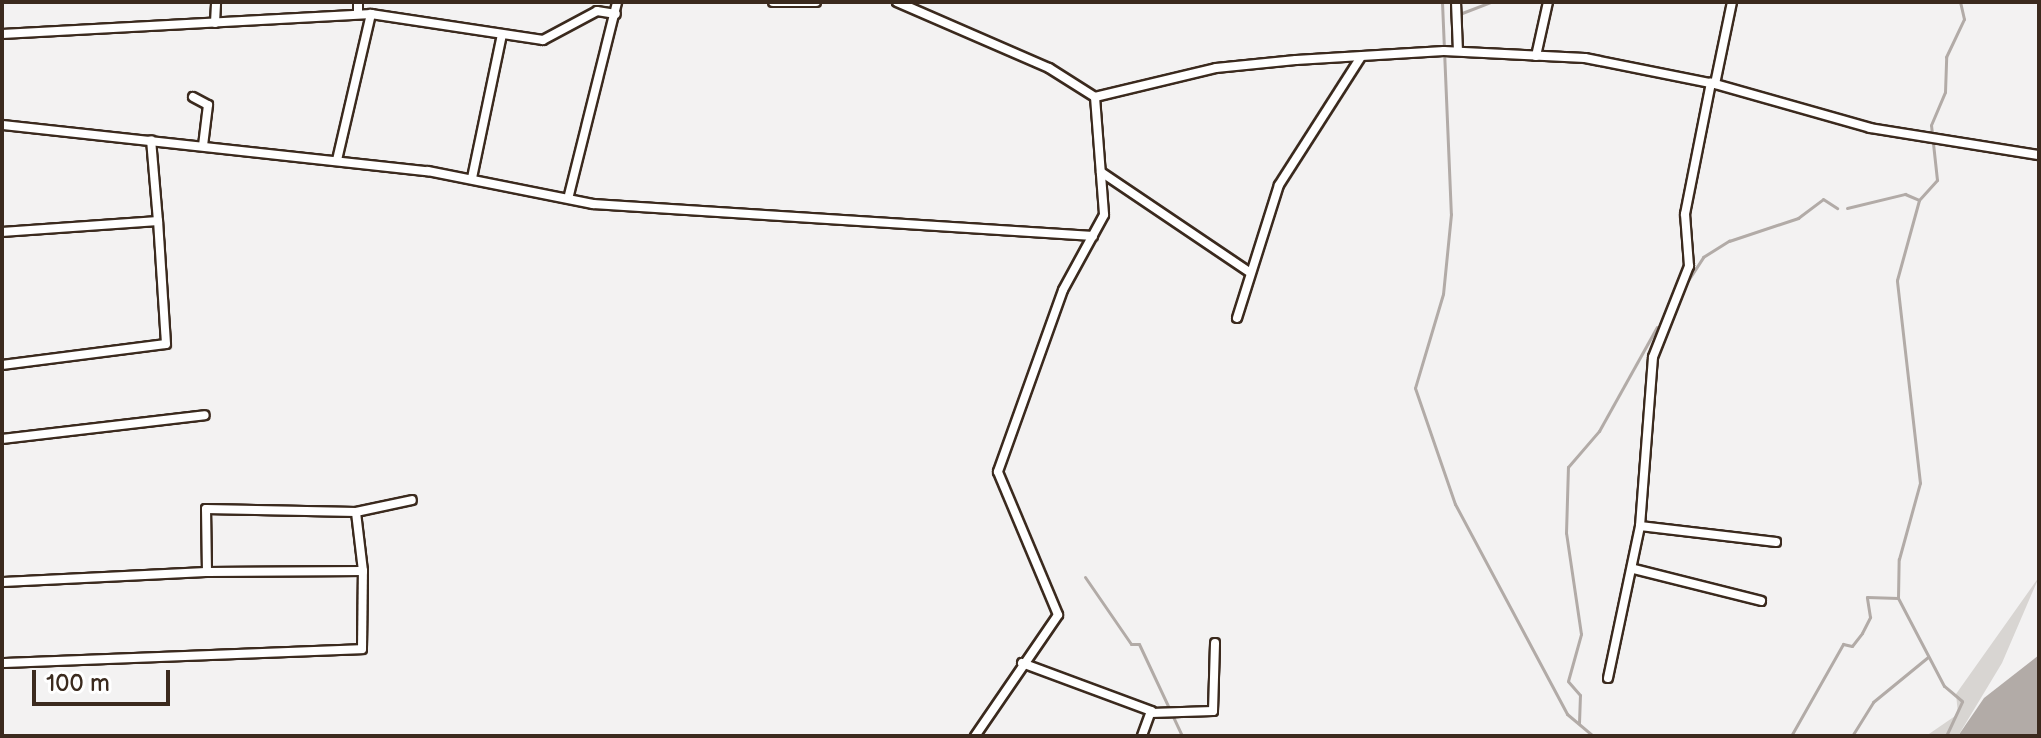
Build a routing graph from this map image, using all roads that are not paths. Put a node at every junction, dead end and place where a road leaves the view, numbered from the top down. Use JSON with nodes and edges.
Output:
{"nodes":[{"id":1,"x":216,"y":2,"type":"edge"},
{"id":2,"x":358,"y":2,"type":"edge"},
{"id":3,"x":617,"y":2,"type":"edge"},
{"id":4,"x":773,"y":2,"type":"edge"},
{"id":5,"x":816,"y":2,"type":"edge"},
{"id":6,"x":897,"y":2,"type":"edge"},
{"id":7,"x":1456,"y":2,"type":"edge"},
{"id":8,"x":1548,"y":2,"type":"edge"},
{"id":9,"x":1732,"y":2,"type":"edge"},
{"id":10,"x":358,"y":14,"type":"junction"},
{"id":11,"x":371,"y":14,"type":"junction"},
{"id":12,"x":616,"y":14,"type":"junction"},
{"id":13,"x":215,"y":23,"type":"junction"},
{"id":14,"x":2,"y":34,"type":"edge"},
{"id":15,"x":502,"y":35,"type":"junction"},
{"id":16,"x":1458,"y":51,"type":"junction"},
{"id":17,"x":1536,"y":56,"type":"junction"},
{"id":18,"x":1361,"y":57,"type":"junction"},
{"id":19,"x":1713,"y":83,"type":"junction"},
{"id":20,"x":193,"y":97,"type":"dead end"},
{"id":21,"x":1095,"y":97,"type":"junction"},
{"id":22,"x":2,"y":125,"type":"edge"},
{"id":23,"x":151,"y":140,"type":"junction"},
{"id":24,"x":203,"y":144,"type":"junction"},
{"id":25,"x":2039,"y":155,"type":"edge"},
{"id":26,"x":337,"y":160,"type":"junction"},
{"id":27,"x":1101,"y":172,"type":"junction"},
{"id":28,"x":472,"y":178,"type":"junction"},
{"id":29,"x":569,"y":195,"type":"junction"},
{"id":30,"x":158,"y":221,"type":"junction"},
{"id":31,"x":2,"y":232,"type":"edge"},
{"id":32,"x":1093,"y":236,"type":"junction"},
{"id":33,"x":1248,"y":271,"type":"junction"},
{"id":34,"x":1237,"y":318,"type":"dead end"},
{"id":35,"x":2,"y":365,"type":"edge"},
{"id":36,"x":205,"y":415,"type":"dead end"},
{"id":37,"x":2,"y":439,"type":"edge"},
{"id":38,"x":412,"y":500,"type":"dead end"},
{"id":39,"x":356,"y":512,"type":"junction"},
{"id":40,"x":1640,"y":526,"type":"junction"},
{"id":41,"x":1776,"y":542,"type":"dead end"},
{"id":42,"x":1634,"y":569,"type":"junction"},
{"id":43,"x":363,"y":571,"type":"junction"},
{"id":44,"x":207,"y":572,"type":"junction"},
{"id":45,"x":2,"y":582,"type":"edge"},
{"id":46,"x":1761,"y":601,"type":"dead end"},
{"id":47,"x":1215,"y":643,"type":"dead end"},
{"id":48,"x":2,"y":663,"type":"edge"},
{"id":49,"x":1022,"y":663,"type":"junction"},
{"id":50,"x":1608,"y":678,"type":"dead end"},
{"id":51,"x":1151,"y":713,"type":"junction"},
{"id":52,"x":975,"y":736,"type":"edge"},
{"id":53,"x":1142,"y":736,"type":"edge"}],
"edges":[{"from":1,"to":13,"type":"street"},
{"from":2,"to":10,"type":"street"},
{"from":3,"to":12,"type":"street"},
{"from":4,"to":5,"type":"street"},
{"from":6,"to":21,"type":"street"},
{"from":7,"to":16,"type":"street"},
{"from":8,"to":17,"type":"street"},
{"from":9,"to":19,"type":"street"},
{"from":10,"to":11,"type":"street"},
{"from":10,"to":13,"type":"street"},
{"from":11,"to":15,"type":"street"},
{"from":11,"to":26,"type":"street"},
{"from":12,"to":15,"type":"street"},
{"from":12,"to":29,"type":"street"},
{"from":13,"to":14,"type":"street"},
{"from":15,"to":28,"type":"street"},
{"from":16,"to":17,"type":"street"},
{"from":16,"to":18,"type":"street"},
{"from":17,"to":19,"type":"street"},
{"from":18,"to":21,"type":"street"},
{"from":18,"to":33,"type":"street"},
{"from":19,"to":25,"type":"street"},
{"from":19,"to":40,"type":"street"},
{"from":20,"to":24,"type":"street"},
{"from":21,"to":27,"type":"street"},
{"from":22,"to":23,"type":"street"},
{"from":23,"to":24,"type":"street"},
{"from":23,"to":30,"type":"street"},
{"from":24,"to":26,"type":"street"},
{"from":26,"to":28,"type":"street"},
{"from":27,"to":32,"type":"street"},
{"from":27,"to":33,"type":"street"},
{"from":28,"to":29,"type":"street"},
{"from":29,"to":32,"type":"street"},
{"from":30,"to":31,"type":"street"},
{"from":30,"to":35,"type":"street"},
{"from":32,"to":49,"type":"street"},
{"from":33,"to":34,"type":"street"},
{"from":36,"to":37,"type":"street"},
{"from":38,"to":39,"type":"street"},
{"from":39,"to":43,"type":"street"},
{"from":39,"to":44,"type":"street"},
{"from":40,"to":41,"type":"street"},
{"from":40,"to":42,"type":"street"},
{"from":42,"to":46,"type":"street"},
{"from":42,"to":50,"type":"street"},
{"from":43,"to":44,"type":"street"},
{"from":43,"to":48,"type":"street"},
{"from":44,"to":45,"type":"street"},
{"from":47,"to":51,"type":"street"},
{"from":49,"to":51,"type":"street"},
{"from":49,"to":52,"type":"street"},
{"from":51,"to":53,"type":"street"}]}
